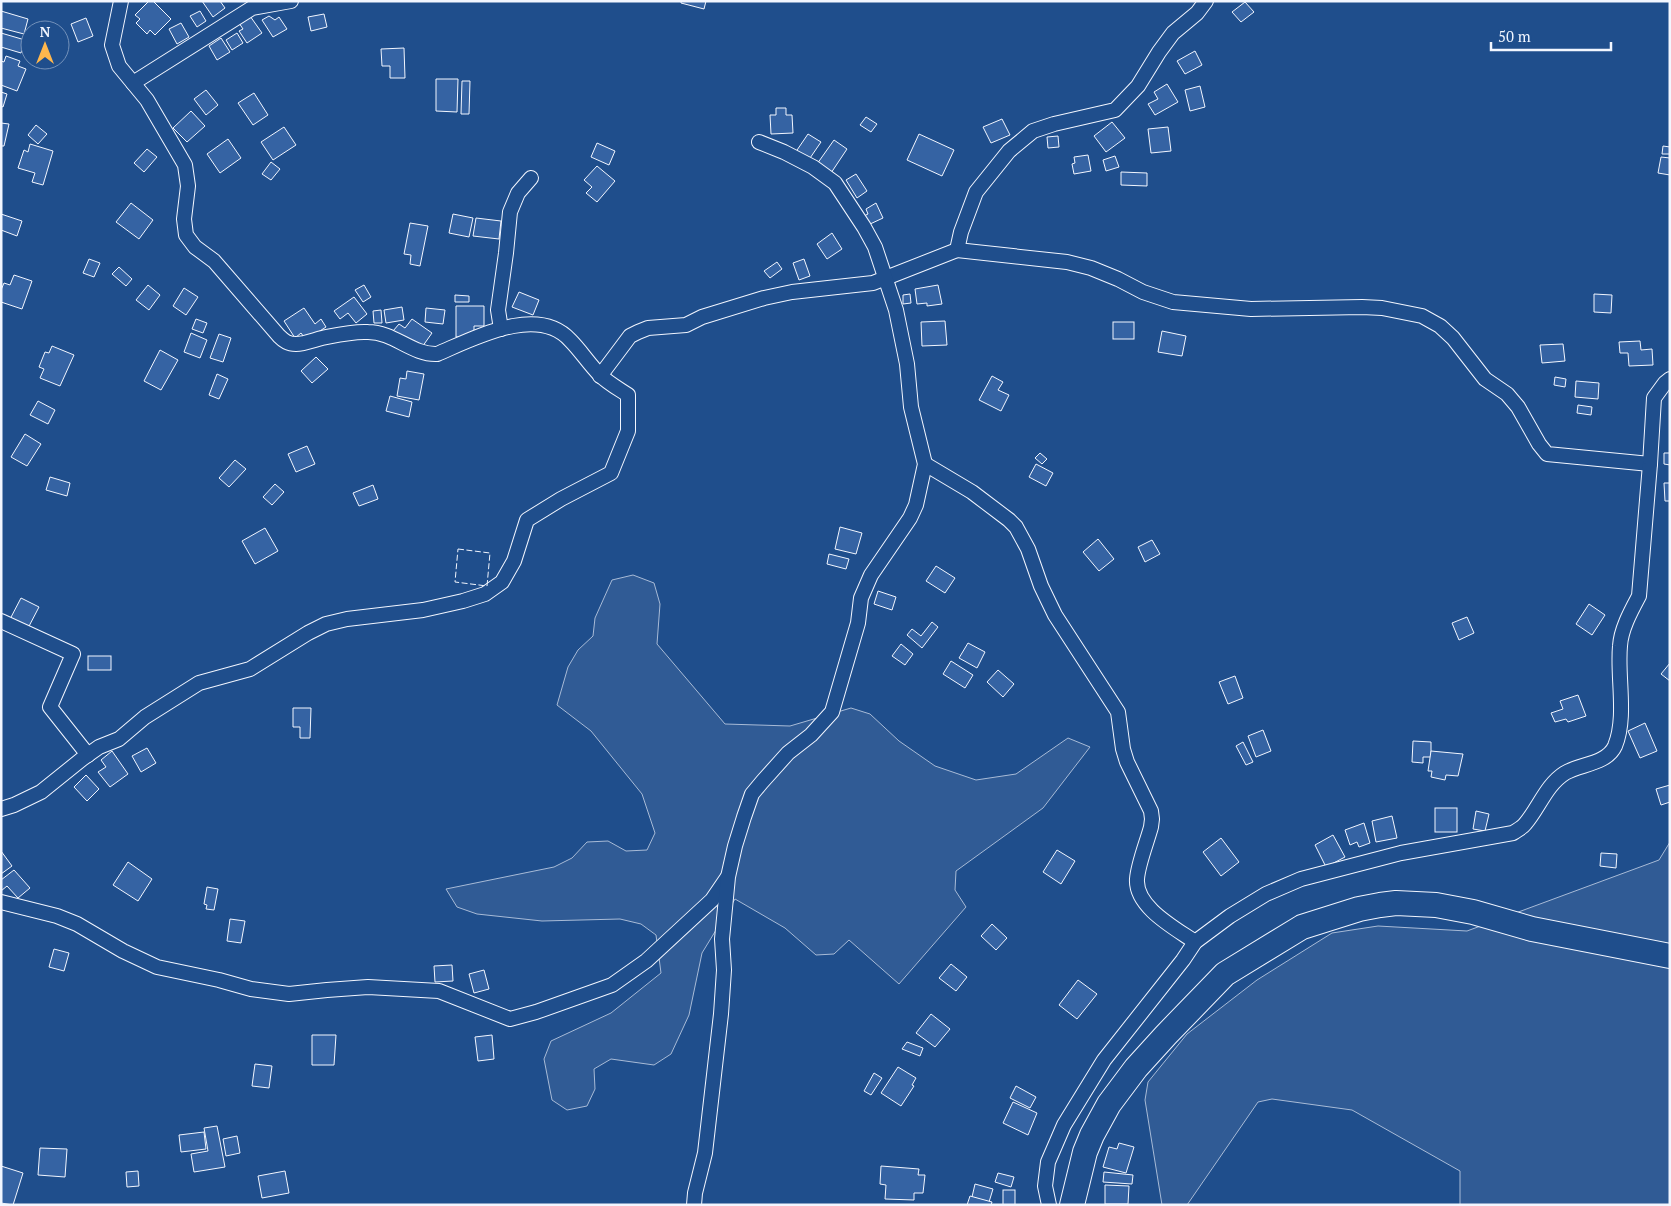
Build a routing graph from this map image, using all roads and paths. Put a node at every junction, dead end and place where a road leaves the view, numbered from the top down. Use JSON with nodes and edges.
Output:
{"nodes":[{"id":1,"x":121,"y":1,"type":"edge"},
{"id":2,"x":291,"y":1,"type":"edge"},
{"id":3,"x":1206,"y":1,"type":"edge"},
{"id":4,"x":133,"y":83,"type":"junction"},
{"id":5,"x":759,"y":142,"type":"dead end"},
{"id":6,"x":532,"y":178,"type":"dead end"},
{"id":7,"x":957,"y":250,"type":"junction"},
{"id":8,"x":886,"y":278,"type":"junction"},
{"id":9,"x":501,"y":329,"type":"junction"},
{"id":10,"x":600,"y":376,"type":"junction"},
{"id":11,"x":1670,"y":379,"type":"edge"},
{"id":12,"x":925,"y":464,"type":"junction"},
{"id":13,"x":1650,"y":464,"type":"junction"},
{"id":14,"x":1,"y":621,"type":"edge"},
{"id":15,"x":88,"y":755,"type":"junction"},
{"id":16,"x":1,"y":809,"type":"edge"},
{"id":17,"x":728,"y":877,"type":"junction"},
{"id":18,"x":1,"y":902,"type":"edge"},
{"id":19,"x":1195,"y":942,"type":"junction"},
{"id":20,"x":1670,"y":956,"type":"edge"},
{"id":21,"x":694,"y":1205,"type":"edge"},
{"id":22,"x":1049,"y":1205,"type":"edge"},
{"id":23,"x":1072,"y":1205,"type":"edge"}],
"edges":[{"from":1,"to":4,"type":"street"},
{"from":2,"to":4,"type":"street"},
{"from":3,"to":7,"type":"street"},
{"from":4,"to":9,"type":"street"},
{"from":5,"to":8,"type":"street"},
{"from":6,"to":9,"type":"street"},
{"from":7,"to":8,"type":"street"},
{"from":7,"to":13,"type":"street"},
{"from":8,"to":10,"type":"street"},
{"from":8,"to":12,"type":"street"},
{"from":9,"to":10,"type":"street"},
{"from":10,"to":15,"type":"street"},
{"from":11,"to":13,"type":"street"},
{"from":12,"to":17,"type":"street"},
{"from":12,"to":19,"type":"street"},
{"from":13,"to":19,"type":"street"},
{"from":14,"to":15,"type":"street"},
{"from":15,"to":16,"type":"street"},
{"from":17,"to":18,"type":"street"},
{"from":17,"to":21,"type":"street"},
{"from":19,"to":22,"type":"street"},
{"from":20,"to":23,"type":"highway"}]}
